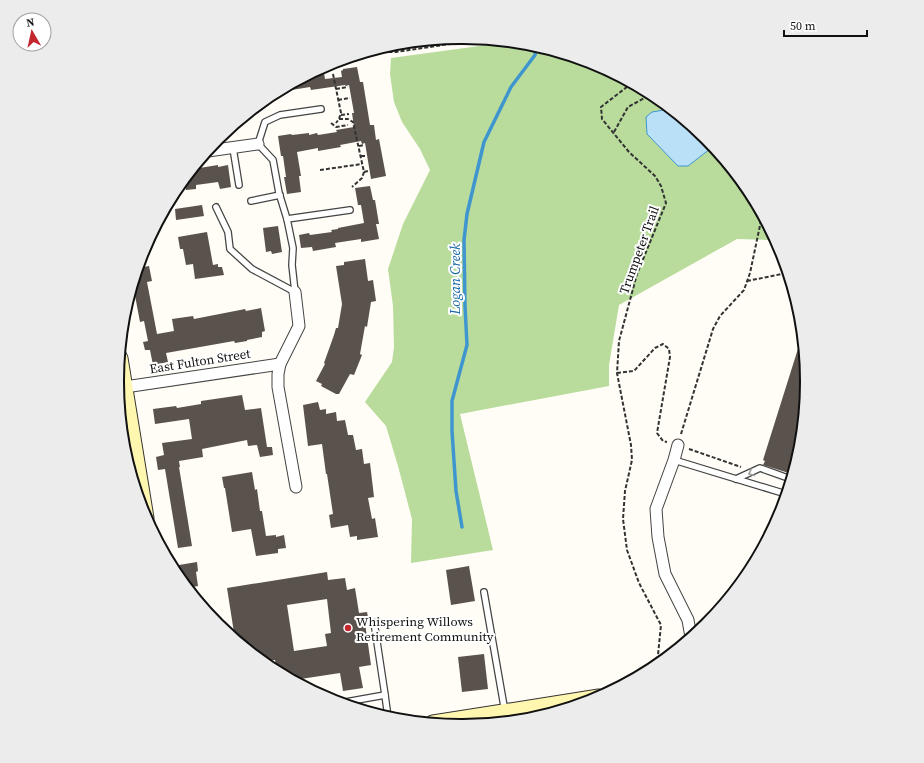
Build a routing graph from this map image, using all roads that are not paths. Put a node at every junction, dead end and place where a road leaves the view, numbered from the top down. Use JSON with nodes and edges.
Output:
{"nodes":[{"id":1,"x":321,"y":109,"type":"dead end"},
{"id":2,"x":258,"y":144,"type":"junction"},
{"id":3,"x":233,"y":148,"type":"junction"},
{"id":4,"x":216,"y":150,"type":"edge"},
{"id":5,"x":239,"y":186,"type":"dead end"},
{"id":6,"x":280,"y":195,"type":"junction"},
{"id":7,"x":251,"y":200,"type":"dead end"},
{"id":8,"x":216,"y":207,"type":"dead end"},
{"id":9,"x":350,"y":210,"type":"dead end"},
{"id":10,"x":287,"y":219,"type":"junction"},
{"id":11,"x":295,"y":292,"type":"junction"},
{"id":12,"x":280,"y":364,"type":"junction"},
{"id":13,"x":124,"y":381,"type":"edge"},
{"id":14,"x":125,"y":387,"type":"junction"},
{"id":15,"x":678,"y":445,"type":"road end"},
{"id":16,"x":674,"y":460,"type":"junction"},
{"id":17,"x":786,"y":477,"type":"edge"},
{"id":18,"x":736,"y":479,"type":"junction"},
{"id":19,"x":141,"y":486,"type":"edge"},
{"id":20,"x":296,"y":488,"type":"dead end"},
{"id":21,"x":781,"y":493,"type":"edge"},
{"id":22,"x":484,"y":592,"type":"dead end"},
{"id":23,"x":374,"y":622,"type":"dead end"},
{"id":24,"x":690,"y":630,"type":"edge"},
{"id":25,"x":385,"y":695,"type":"junction"},
{"id":26,"x":353,"y":701,"type":"edge"},
{"id":27,"x":565,"y":702,"type":"edge"},
{"id":28,"x":387,"y":710,"type":"edge"},
{"id":29,"x":505,"y":712,"type":"junction"},
{"id":30,"x":474,"y":718,"type":"edge"}],
"edges":[{"from":1,"to":2,"type":"lane"},
{"from":2,"to":3,"type":"street"},
{"from":2,"to":6,"type":"lane"},
{"from":3,"to":4,"type":"street"},
{"from":3,"to":5,"type":"lane"},
{"from":6,"to":7,"type":"lane"},
{"from":6,"to":10,"type":"lane"},
{"from":8,"to":11,"type":"lane"},
{"from":9,"to":10,"type":"lane"},
{"from":10,"to":11,"type":"lane"},
{"from":11,"to":12,"type":"street"},
{"from":12,"to":14,"type":"street","name":"East Fulton Street"},
{"from":12,"to":20,"type":"street"},
{"from":13,"to":14,"type":"street"},
{"from":14,"to":19,"type":"street"},
{"from":15,"to":16,"type":"street"},
{"from":16,"to":18,"type":"lane"},
{"from":16,"to":24,"type":"street"},
{"from":17,"to":18,"type":"lane","one_way":true},
{"from":18,"to":21,"type":"lane"},
{"from":22,"to":29,"type":"lane"},
{"from":23,"to":25,"type":"lane"},
{"from":25,"to":26,"type":"lane"},
{"from":25,"to":28,"type":"lane"},
{"from":27,"to":29,"type":"street"},
{"from":29,"to":30,"type":"street"}]}
